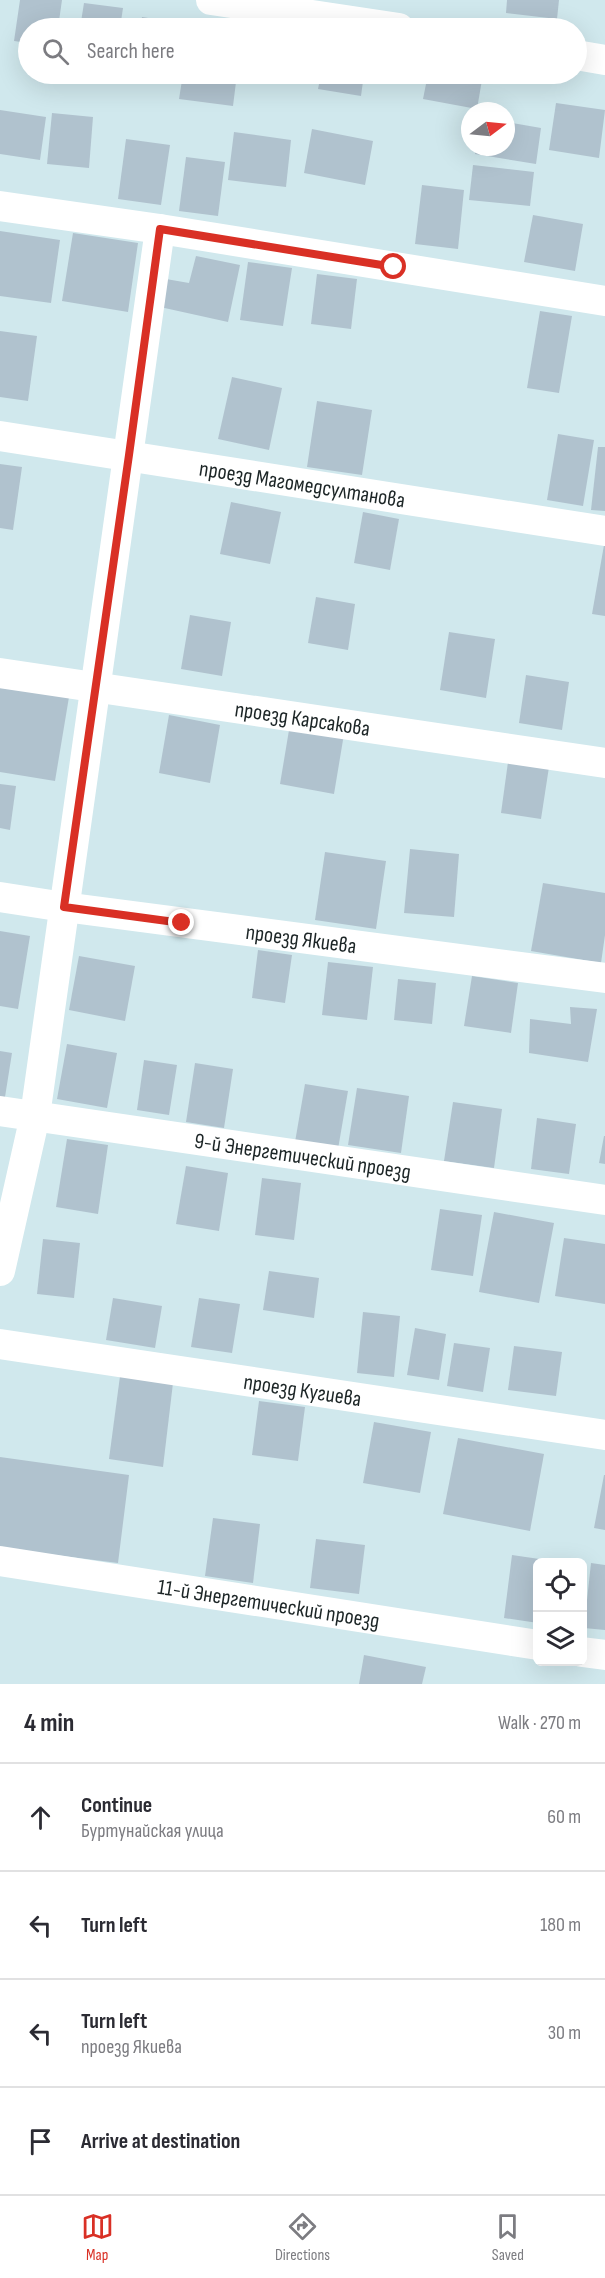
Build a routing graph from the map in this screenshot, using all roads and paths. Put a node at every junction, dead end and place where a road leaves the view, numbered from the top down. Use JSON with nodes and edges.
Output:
{"nodes":[{"id":1,"x":211,"y":0,"type":"edge"},
{"id":2,"x":332,"y":18,"type":"edge"},
{"id":3,"x":587,"y":57,"type":"edge"},
{"id":4,"x":605,"y":60,"type":"edge"},
{"id":5,"x":0,"y":206,"type":"edge"},
{"id":6,"x":160,"y":229,"type":"junction"},
{"id":7,"x":605,"y":301,"type":"edge"},
{"id":8,"x":0,"y":436,"type":"edge"},
{"id":9,"x":129,"y":455,"type":"junction"},
{"id":10,"x":605,"y":531,"type":"edge"},
{"id":11,"x":0,"y":673,"type":"edge"},
{"id":12,"x":95,"y":687,"type":"junction"},
{"id":13,"x":605,"y":763,"type":"edge"},
{"id":14,"x":0,"y":897,"type":"edge"},
{"id":15,"x":64,"y":907,"type":"junction"},
{"id":16,"x":605,"y":978,"type":"edge"},
{"id":17,"x":0,"y":1111,"type":"edge"},
{"id":18,"x":35,"y":1116,"type":"junction"},
{"id":19,"x":605,"y":1200,"type":"edge"},
{"id":20,"x":0,"y":1271,"type":"edge"},
{"id":21,"x":0,"y":1344,"type":"edge"},
{"id":22,"x":605,"y":1435,"type":"edge"},
{"id":23,"x":0,"y":1561,"type":"edge"},
{"id":24,"x":533,"y":1644,"type":"edge"},
{"id":25,"x":587,"y":1653,"type":"edge"},
{"id":26,"x":605,"y":1655,"type":"edge"}],
"edges":[{"from":1,"to":2,"type":"street"},
{"from":3,"to":4,"type":"street"},
{"from":5,"to":6,"type":"street"},
{"from":6,"to":7,"type":"street"},
{"from":6,"to":9,"type":"street"},
{"from":8,"to":9,"type":"street","name":"проезд Магомедсултанова"},
{"from":9,"to":10,"type":"street","name":"проезд Магомедсултанова"},
{"from":9,"to":12,"type":"street"},
{"from":11,"to":12,"type":"street","name":"проезд Карсакова"},
{"from":12,"to":13,"type":"street","name":"проезд Карсакова"},
{"from":12,"to":15,"type":"street"},
{"from":14,"to":15,"type":"street","name":"проезд Якиева"},
{"from":15,"to":16,"type":"street","name":"проезд Якиева"},
{"from":15,"to":18,"type":"street"},
{"from":17,"to":18,"type":"street","name":"9-й Энергетический проезд"},
{"from":18,"to":19,"type":"street","name":"9-й Энергетический проезд"},
{"from":18,"to":20,"type":"street"},
{"from":21,"to":22,"type":"street","name":"проезд Кугиева"},
{"from":23,"to":24,"type":"street","name":"11-й Энергетический проезд"},
{"from":25,"to":26,"type":"street"}]}
